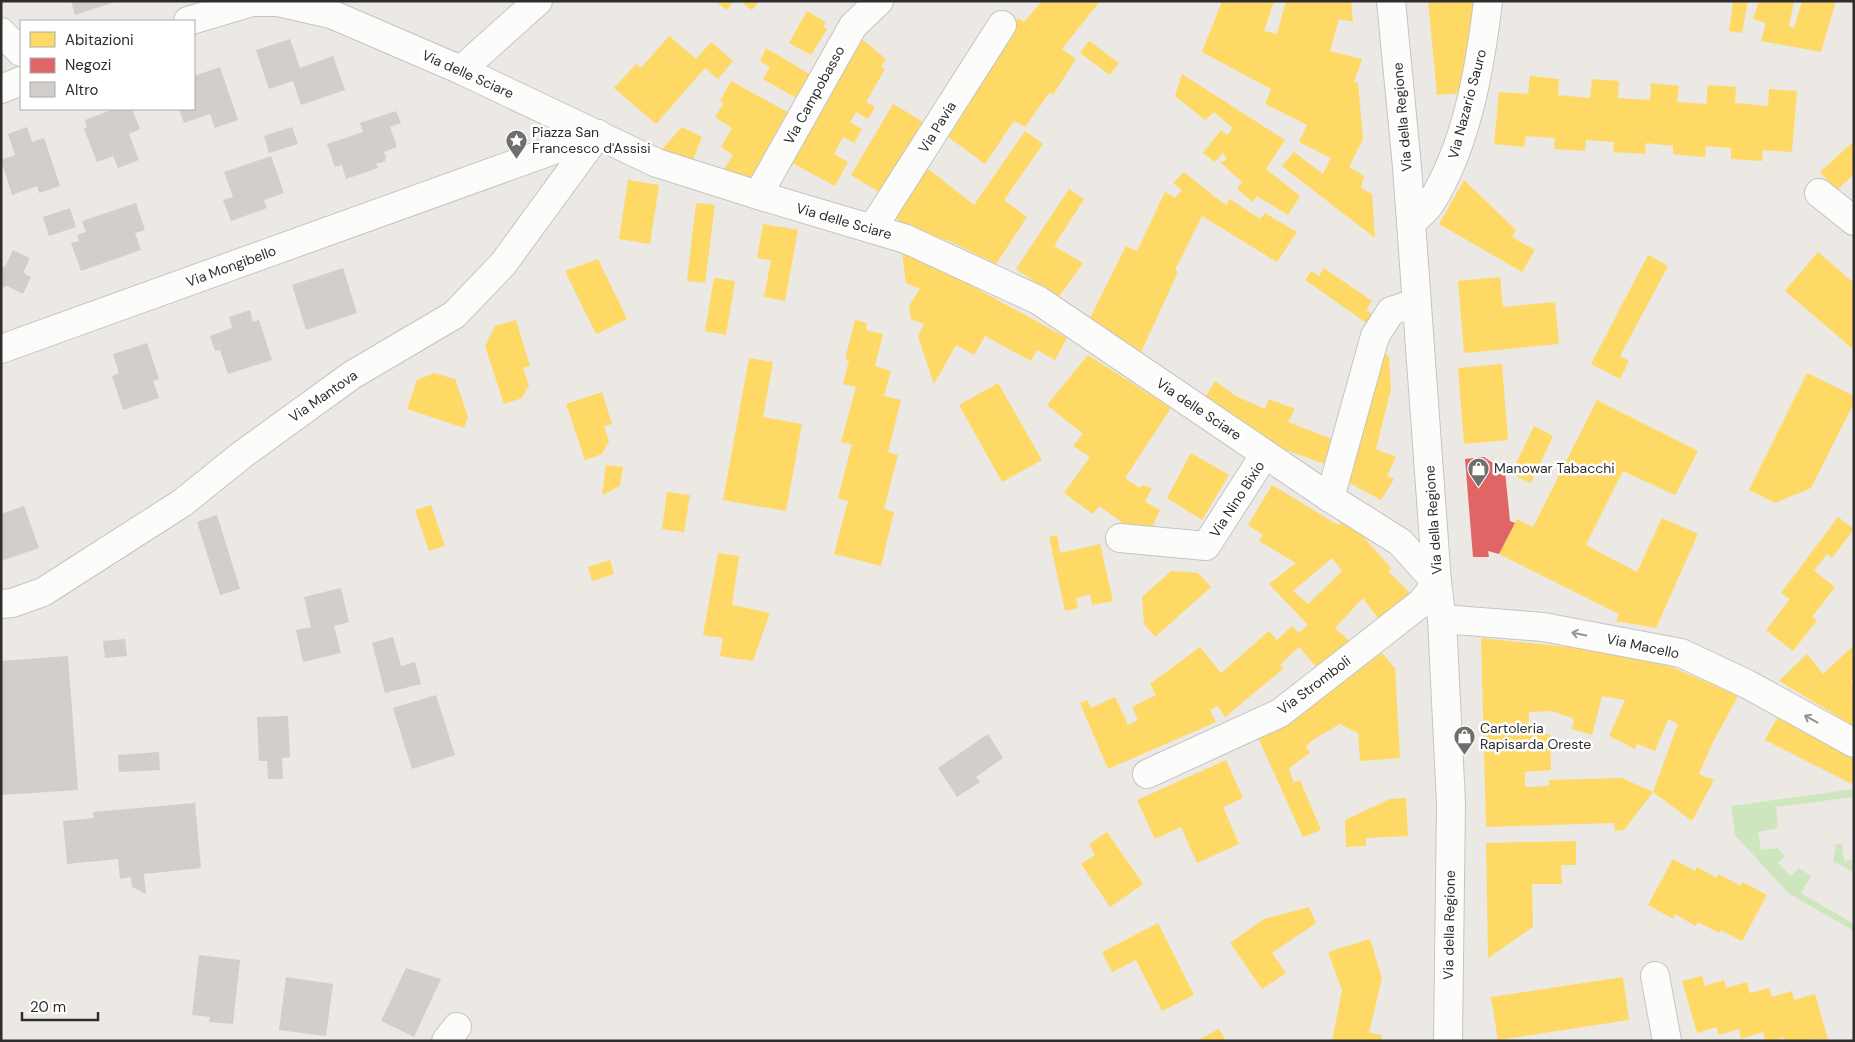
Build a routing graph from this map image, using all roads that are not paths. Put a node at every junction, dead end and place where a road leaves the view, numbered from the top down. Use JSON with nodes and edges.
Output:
{"nodes":[{"id":1,"x":538,"y":1,"type":"edge"},
{"id":2,"x":879,"y":1,"type":"edge"},
{"id":3,"x":1391,"y":1,"type":"edge"},
{"id":4,"x":1488,"y":1,"type":"edge"},
{"id":5,"x":252,"y":2,"type":"edge"},
{"id":6,"x":191,"y":20,"type":"edge"},
{"id":7,"x":1002,"y":25,"type":"dead end"},
{"id":8,"x":1,"y":32,"type":"edge"},
{"id":9,"x":20,"y":51,"type":"edge"},
{"id":10,"x":461,"y":70,"type":"junction"},
{"id":11,"x":20,"y":81,"type":"edge"},
{"id":12,"x":1,"y":89,"type":"edge"},
{"id":13,"x":598,"y":134,"type":"junction"},
{"id":14,"x":1819,"y":193,"type":"dead end"},
{"id":15,"x":758,"y":195,"type":"junction"},
{"id":16,"x":1854,"y":221,"type":"edge"},
{"id":17,"x":1411,"y":223,"type":"junction"},
{"id":18,"x":872,"y":229,"type":"junction"},
{"id":19,"x":1416,"y":303,"type":"junction"},
{"id":20,"x":1,"y":349,"type":"edge"},
{"id":21,"x":1266,"y":454,"type":"junction"},
{"id":22,"x":1330,"y":498,"type":"junction"},
{"id":23,"x":1120,"y":538,"type":"dead end"},
{"id":24,"x":1438,"y":583,"type":"junction"},
{"id":25,"x":1,"y":604,"type":"edge"},
{"id":26,"x":1442,"y":619,"type":"junction"},
{"id":27,"x":1854,"y":743,"type":"edge"},
{"id":28,"x":1147,"y":774,"type":"dead end"},
{"id":29,"x":1655,"y":976,"type":"dead end"},
{"id":30,"x":1448,"y":1041,"type":"edge"},
{"id":31,"x":1667,"y":1041,"type":"edge"}],
"edges":[{"from":1,"to":10,"type":"street"},
{"from":2,"to":15,"type":"street","name":"Via Campobasso"},
{"from":3,"to":17,"type":"street","name":"Via della Regione"},
{"from":4,"to":17,"type":"street","name":"Via Nazario Sauro"},
{"from":5,"to":6,"type":"street","name":"Via delle Sciare"},
{"from":5,"to":10,"type":"street","name":"Via delle Sciare"},
{"from":7,"to":18,"type":"street","name":"Via Pavia"},
{"from":8,"to":9,"type":"street"},
{"from":10,"to":13,"type":"street","name":"Via delle Sciare"},
{"from":11,"to":12,"type":"street"},
{"from":13,"to":15,"type":"street","name":"Via delle Sciare"},
{"from":13,"to":20,"type":"street","name":"Via Mongibello"},
{"from":13,"to":25,"type":"street","name":"Via Mantova"},
{"from":14,"to":16,"type":"street"},
{"from":15,"to":18,"type":"street","name":"Via delle Sciare"},
{"from":17,"to":19,"type":"street","name":"Via della Regione"},
{"from":18,"to":21,"type":"street","name":"Via delle Sciare"},
{"from":19,"to":22,"type":"street"},
{"from":19,"to":24,"type":"street","name":"Via della Regione"},
{"from":21,"to":22,"type":"street","name":"Via delle Sciare"},
{"from":21,"to":23,"type":"street","name":"Via Nino Bixio"},
{"from":22,"to":24,"type":"street","name":"Via delle Sciare"},
{"from":24,"to":26,"type":"street","name":"Via della Regione"},
{"from":24,"to":28,"type":"street","name":"Via Stromboli"},
{"from":27,"to":26,"type":"street","name":"Via Macello","one_way":true},
{"from":26,"to":30,"type":"street","name":"Via della Regione"},
{"from":29,"to":31,"type":"street"}]}
